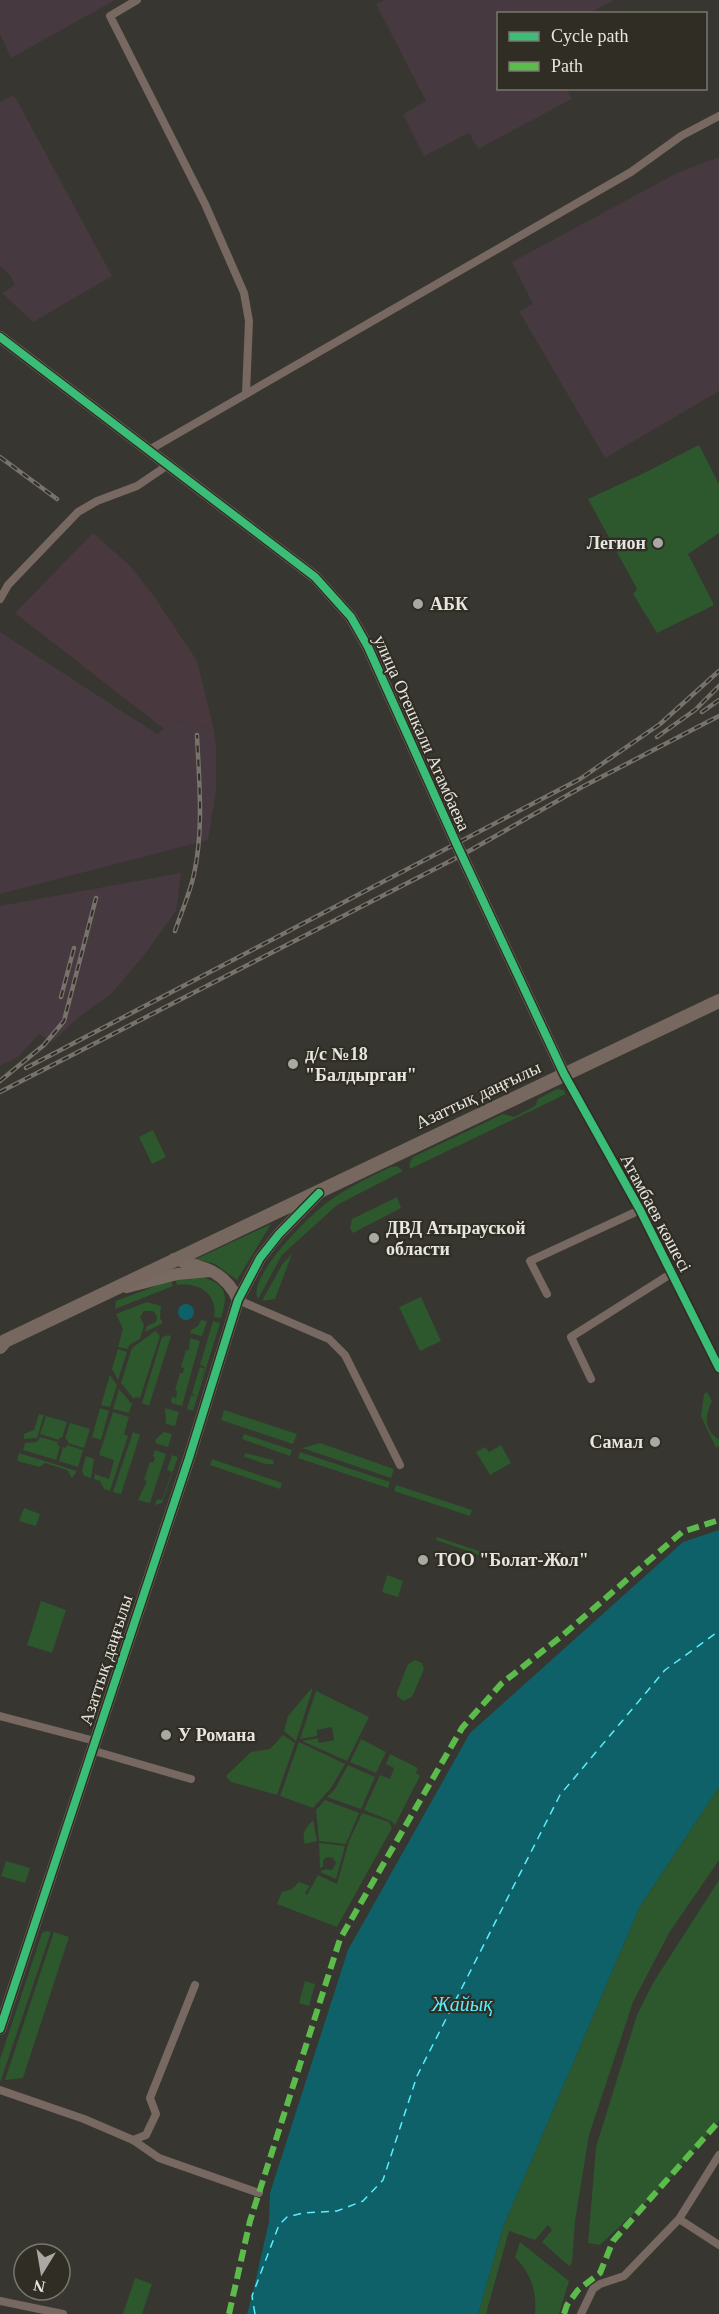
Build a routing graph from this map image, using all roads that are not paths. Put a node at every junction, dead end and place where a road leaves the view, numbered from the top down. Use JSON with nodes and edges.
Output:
{"nodes":[{"id":1,"x":137,"y":0,"type":"edge"},
{"id":2,"x":719,"y":116,"type":"edge"},
{"id":3,"x":0,"y":337,"type":"edge"},
{"id":4,"x":246,"y":394,"type":"junction"},
{"id":5,"x":149,"y":450,"type":"junction"},
{"id":6,"x":168,"y":465,"type":"junction"},
{"id":7,"x":0,"y":599,"type":"edge"},
{"id":8,"x":719,"y":1001,"type":"edge"},
{"id":9,"x":564,"y":1074,"type":"junction"},
{"id":10,"x":319,"y":1193,"type":"junction"},
{"id":11,"x":640,"y":1210,"type":"junction"},
{"id":12,"x":174,"y":1259,"type":"junction"},
{"id":13,"x":210,"y":1271,"type":"junction"},
{"id":14,"x":672,"y":1273,"type":"junction"},
{"id":15,"x":104,"y":1293,"type":"junction"},
{"id":16,"x":547,"y":1294,"type":"dead end"},
{"id":17,"x":238,"y":1300,"type":"junction"},
{"id":18,"x":2,"y":1344,"type":"edge"},
{"id":19,"x":719,"y":1368,"type":"edge"},
{"id":20,"x":591,"y":1379,"type":"dead end"},
{"id":21,"x":400,"y":1465,"type":"dead end"},
{"id":22,"x":0,"y":1716,"type":"edge"},
{"id":23,"x":93,"y":1746,"type":"junction"},
{"id":24,"x":191,"y":1779,"type":"dead end"},
{"id":25,"x":195,"y":1985,"type":"dead end"},
{"id":26,"x":0,"y":2029,"type":"edge"},
{"id":27,"x":0,"y":2090,"type":"edge"},
{"id":28,"x":133,"y":2140,"type":"junction"},
{"id":29,"x":719,"y":2155,"type":"edge"},
{"id":30,"x":259,"y":2193,"type":"dead end"},
{"id":31,"x":679,"y":2219,"type":"junction"},
{"id":32,"x":719,"y":2245,"type":"edge"},
{"id":33,"x":0,"y":2301,"type":"edge"},
{"id":34,"x":63,"y":2314,"type":"edge"},
{"id":35,"x":581,"y":2314,"type":"edge"}],
"edges":[{"from":1,"to":4,"type":"street"},
{"from":2,"to":4,"type":"street"},
{"from":3,"to":5,"type":"street","name":"улица Отешкали Атамбаева"},
{"from":4,"to":5,"type":"street"},
{"from":5,"to":6,"type":"street","name":"улица Отешкали Атамбаева"},
{"from":6,"to":7,"type":"street"},
{"from":6,"to":9,"type":"street","name":"улица Отешкали Атамбаева"},
{"from":8,"to":9,"type":"main road","name":"Азаттық даңғылы"},
{"from":9,"to":10,"type":"main road","name":"Азаттық даңғылы"},
{"from":9,"to":11,"type":"street","name":"Атамбаев көшесі"},
{"from":10,"to":12,"type":"main road","name":"Азаттық даңғылы"},
{"from":10,"to":17,"type":"street","name":"Азаттық даңғылы"},
{"from":11,"to":14,"type":"street","name":"Атамбаев көшесі"},
{"from":11,"to":16,"type":"street"},
{"from":12,"to":13,"type":"street"},
{"from":12,"to":15,"type":"main road","name":"Азаттық даңғылы"},
{"from":13,"to":15,"type":"street"},
{"from":13,"to":17,"type":"street"},
{"from":14,"to":19,"type":"street","name":"Атамбаев көшесі"},
{"from":14,"to":20,"type":"street"},
{"from":15,"to":18,"type":"main road","name":"Азаттық даңғылы"},
{"from":17,"to":21,"type":"street"},
{"from":17,"to":23,"type":"street","name":"Азаттық даңғылы"},
{"from":22,"to":23,"type":"street"},
{"from":23,"to":24,"type":"street"},
{"from":23,"to":26,"type":"street","name":"Азаттық даңғылы"},
{"from":25,"to":28,"type":"street"},
{"from":27,"to":28,"type":"street"},
{"from":28,"to":30,"type":"street"},
{"from":29,"to":31,"type":"street"},
{"from":31,"to":32,"type":"street"},
{"from":31,"to":35,"type":"street"},
{"from":33,"to":34,"type":"street"}]}
